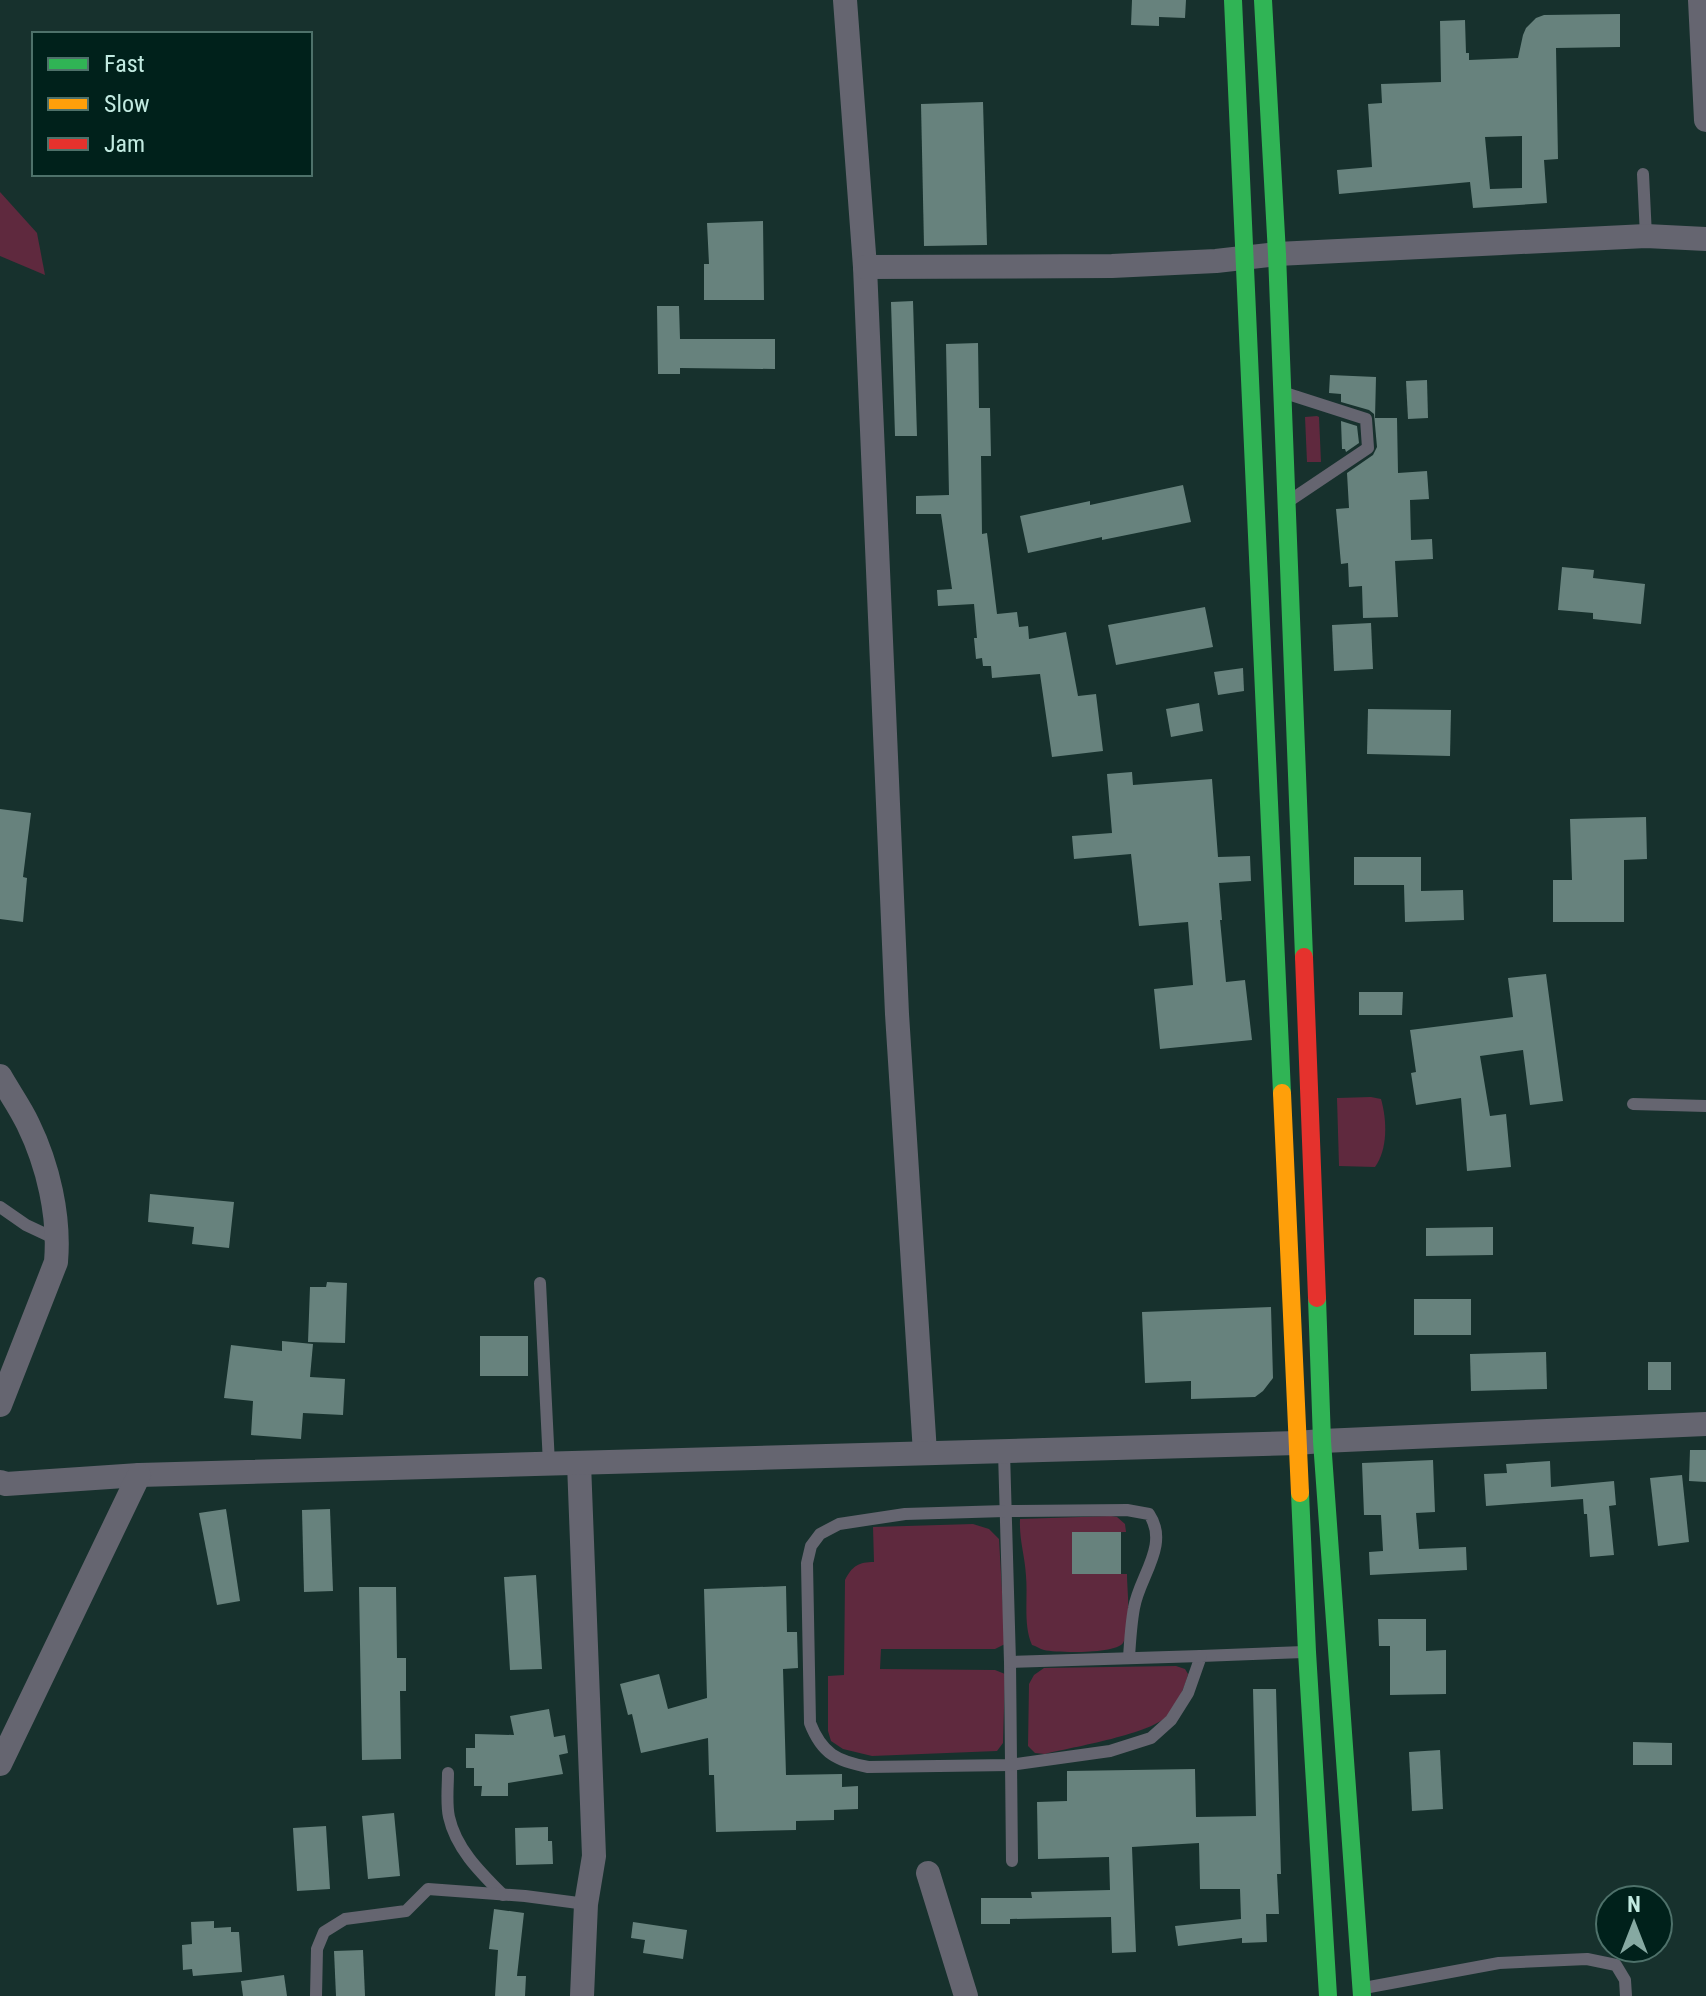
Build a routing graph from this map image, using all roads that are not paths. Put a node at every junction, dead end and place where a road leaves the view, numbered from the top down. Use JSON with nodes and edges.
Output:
{"nodes":[{"id":1,"x":845,"y":0,"type":"edge"},
{"id":2,"x":1233,"y":0,"type":"edge"},
{"id":3,"x":1263,"y":0,"type":"edge"},
{"id":4,"x":1700,"y":0,"type":"edge"},
{"id":5,"x":1706,"y":120,"type":"edge"},
{"id":6,"x":1643,"y":174,"type":"dead end"},
{"id":7,"x":1646,"y":236,"type":"junction"},
{"id":8,"x":1706,"y":239,"type":"edge"},
{"id":9,"x":1277,"y":254,"type":"junction"},
{"id":10,"x":1245,"y":257,"type":"junction"},
{"id":11,"x":865,"y":267,"type":"junction"},
{"id":12,"x":1282,"y":392,"type":"junction"},
{"id":13,"x":1287,"y":502,"type":"junction"},
{"id":14,"x":0,"y":1076,"type":"edge"},
{"id":15,"x":1633,"y":1104,"type":"dead end"},
{"id":16,"x":1706,"y":1106,"type":"edge"},
{"id":17,"x":0,"y":1207,"type":"edge"},
{"id":18,"x":58,"y":1240,"type":"junction"},
{"id":19,"x":540,"y":1283,"type":"dead end"},
{"id":20,"x":0,"y":1405,"type":"edge"},
{"id":21,"x":1706,"y":1424,"type":"edge"},
{"id":22,"x":1322,"y":1441,"type":"junction"},
{"id":23,"x":1297,"y":1443,"type":"junction"},
{"id":24,"x":1004,"y":1452,"type":"junction"},
{"id":25,"x":925,"y":1453,"type":"junction"},
{"id":26,"x":579,"y":1463,"type":"junction"},
{"id":27,"x":549,"y":1464,"type":"junction"},
{"id":28,"x":139,"y":1475,"type":"junction"},
{"id":29,"x":0,"y":1482,"type":"edge"},
{"id":30,"x":1005,"y":1511,"type":"junction"},
{"id":31,"x":1307,"y":1652,"type":"junction"},
{"id":32,"x":1201,"y":1656,"type":"junction"},
{"id":33,"x":1129,"y":1658,"type":"junction"},
{"id":34,"x":1010,"y":1662,"type":"junction"},
{"id":35,"x":0,"y":1764,"type":"edge"},
{"id":36,"x":1010,"y":1765,"type":"junction"},
{"id":37,"x":448,"y":1773,"type":"dead end"},
{"id":38,"x":1012,"y":1861,"type":"dead end"},
{"id":39,"x":928,"y":1873,"type":"dead end"},
{"id":40,"x":503,"y":1895,"type":"junction"},
{"id":41,"x":586,"y":1904,"type":"junction"},
{"id":42,"x":1361,"y":1992,"type":"edge"},
{"id":43,"x":316,"y":1996,"type":"edge"},
{"id":44,"x":582,"y":1996,"type":"edge"},
{"id":45,"x":966,"y":1996,"type":"edge"},
{"id":46,"x":1328,"y":1996,"type":"edge"},
{"id":47,"x":1626,"y":1996,"type":"edge"}],
"edges":[{"from":1,"to":11,"type":"street"},
{"from":2,"to":10,"type":"street"},
{"from":3,"to":9,"type":"street"},
{"from":4,"to":5,"type":"street"},
{"from":6,"to":7,"type":"lane"},
{"from":7,"to":8,"type":"street"},
{"from":7,"to":9,"type":"street"},
{"from":9,"to":10,"type":"street"},
{"from":9,"to":12,"type":"street"},
{"from":10,"to":11,"type":"street"},
{"from":10,"to":23,"type":"street"},
{"from":11,"to":25,"type":"street"},
{"from":12,"to":13,"type":"street"},
{"from":12,"to":13,"type":"lane"},
{"from":13,"to":22,"type":"street"},
{"from":14,"to":18,"type":"street"},
{"from":15,"to":16,"type":"lane"},
{"from":17,"to":18,"type":"lane"},
{"from":18,"to":20,"type":"street"},
{"from":19,"to":27,"type":"lane"},
{"from":21,"to":22,"type":"street"},
{"from":22,"to":23,"type":"street"},
{"from":22,"to":42,"type":"street"},
{"from":23,"to":24,"type":"street"},
{"from":23,"to":31,"type":"street"},
{"from":24,"to":25,"type":"street"},
{"from":24,"to":30,"type":"lane"},
{"from":25,"to":26,"type":"street"},
{"from":26,"to":27,"type":"street"},
{"from":26,"to":41,"type":"street"},
{"from":27,"to":28,"type":"street"},
{"from":28,"to":29,"type":"street"},
{"from":28,"to":35,"type":"street"},
{"from":30,"to":33,"type":"lane"},
{"from":30,"to":34,"type":"lane"},
{"from":30,"to":36,"type":"lane"},
{"from":31,"to":32,"type":"lane"},
{"from":31,"to":46,"type":"street"},
{"from":32,"to":33,"type":"lane"},
{"from":32,"to":36,"type":"lane"},
{"from":33,"to":34,"type":"lane"},
{"from":34,"to":36,"type":"lane"},
{"from":36,"to":38,"type":"lane"},
{"from":37,"to":40,"type":"lane"},
{"from":39,"to":45,"type":"street"},
{"from":40,"to":41,"type":"lane"},
{"from":40,"to":43,"type":"lane"},
{"from":41,"to":44,"type":"street"},
{"from":42,"to":47,"type":"lane"}]}
